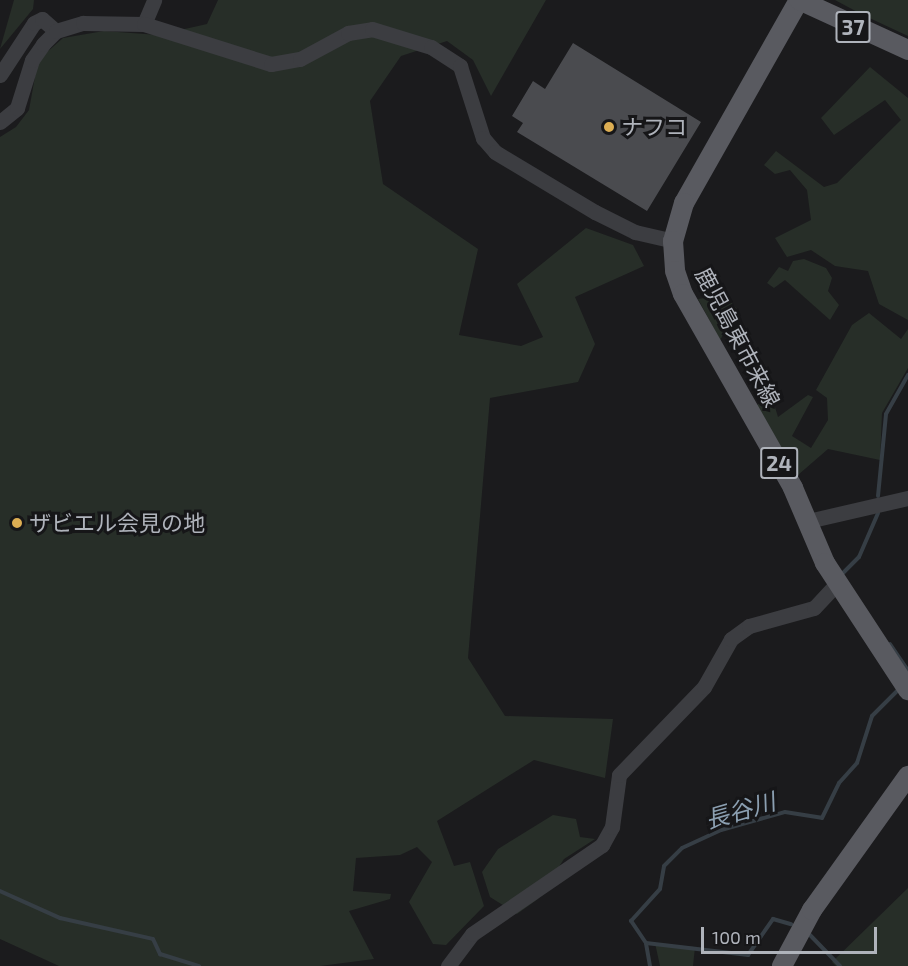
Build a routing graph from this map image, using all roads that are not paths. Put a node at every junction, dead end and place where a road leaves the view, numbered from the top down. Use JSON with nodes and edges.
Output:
{"nodes":[{"id":1,"x":154,"y":0,"type":"edge"},
{"id":2,"x":799,"y":0,"type":"edge"},
{"id":3,"x":144,"y":24,"type":"junction"},
{"id":4,"x":56,"y":31,"type":"junction"},
{"id":5,"x":908,"y":50,"type":"edge"},
{"id":6,"x":0,"y":75,"type":"edge"},
{"id":7,"x":0,"y":122,"type":"edge"},
{"id":8,"x":673,"y":241,"type":"junction"},
{"id":9,"x":908,"y":498,"type":"edge"},
{"id":10,"x":808,"y":521,"type":"junction"},
{"id":11,"x":837,"y":583,"type":"junction"},
{"id":12,"x":905,"y":684,"type":"edge"},
{"id":13,"x":908,"y":776,"type":"edge"},
{"id":14,"x":448,"y":966,"type":"edge"},
{"id":15,"x":782,"y":966,"type":"edge"}],
"edges":[{"from":1,"to":3,"type":"street"},
{"from":2,"to":5,"type":"main road","number":"37"},
{"from":2,"to":8,"type":"main road","name":"鹿児島東市来線","number":"24"},
{"from":3,"to":4,"type":"street"},
{"from":3,"to":8,"type":"street"},
{"from":4,"to":6,"type":"street"},
{"from":4,"to":7,"type":"street"},
{"from":8,"to":10,"type":"main road","name":"鹿児島東市来線","number":"24"},
{"from":9,"to":10,"type":"street"},
{"from":10,"to":11,"type":"main road","name":"鹿児島東市来線","number":"24"},
{"from":11,"to":12,"type":"main road","name":"鹿児島東市来線","number":"24"},
{"from":11,"to":14,"type":"street"},
{"from":13,"to":15,"type":"main road"}]}
